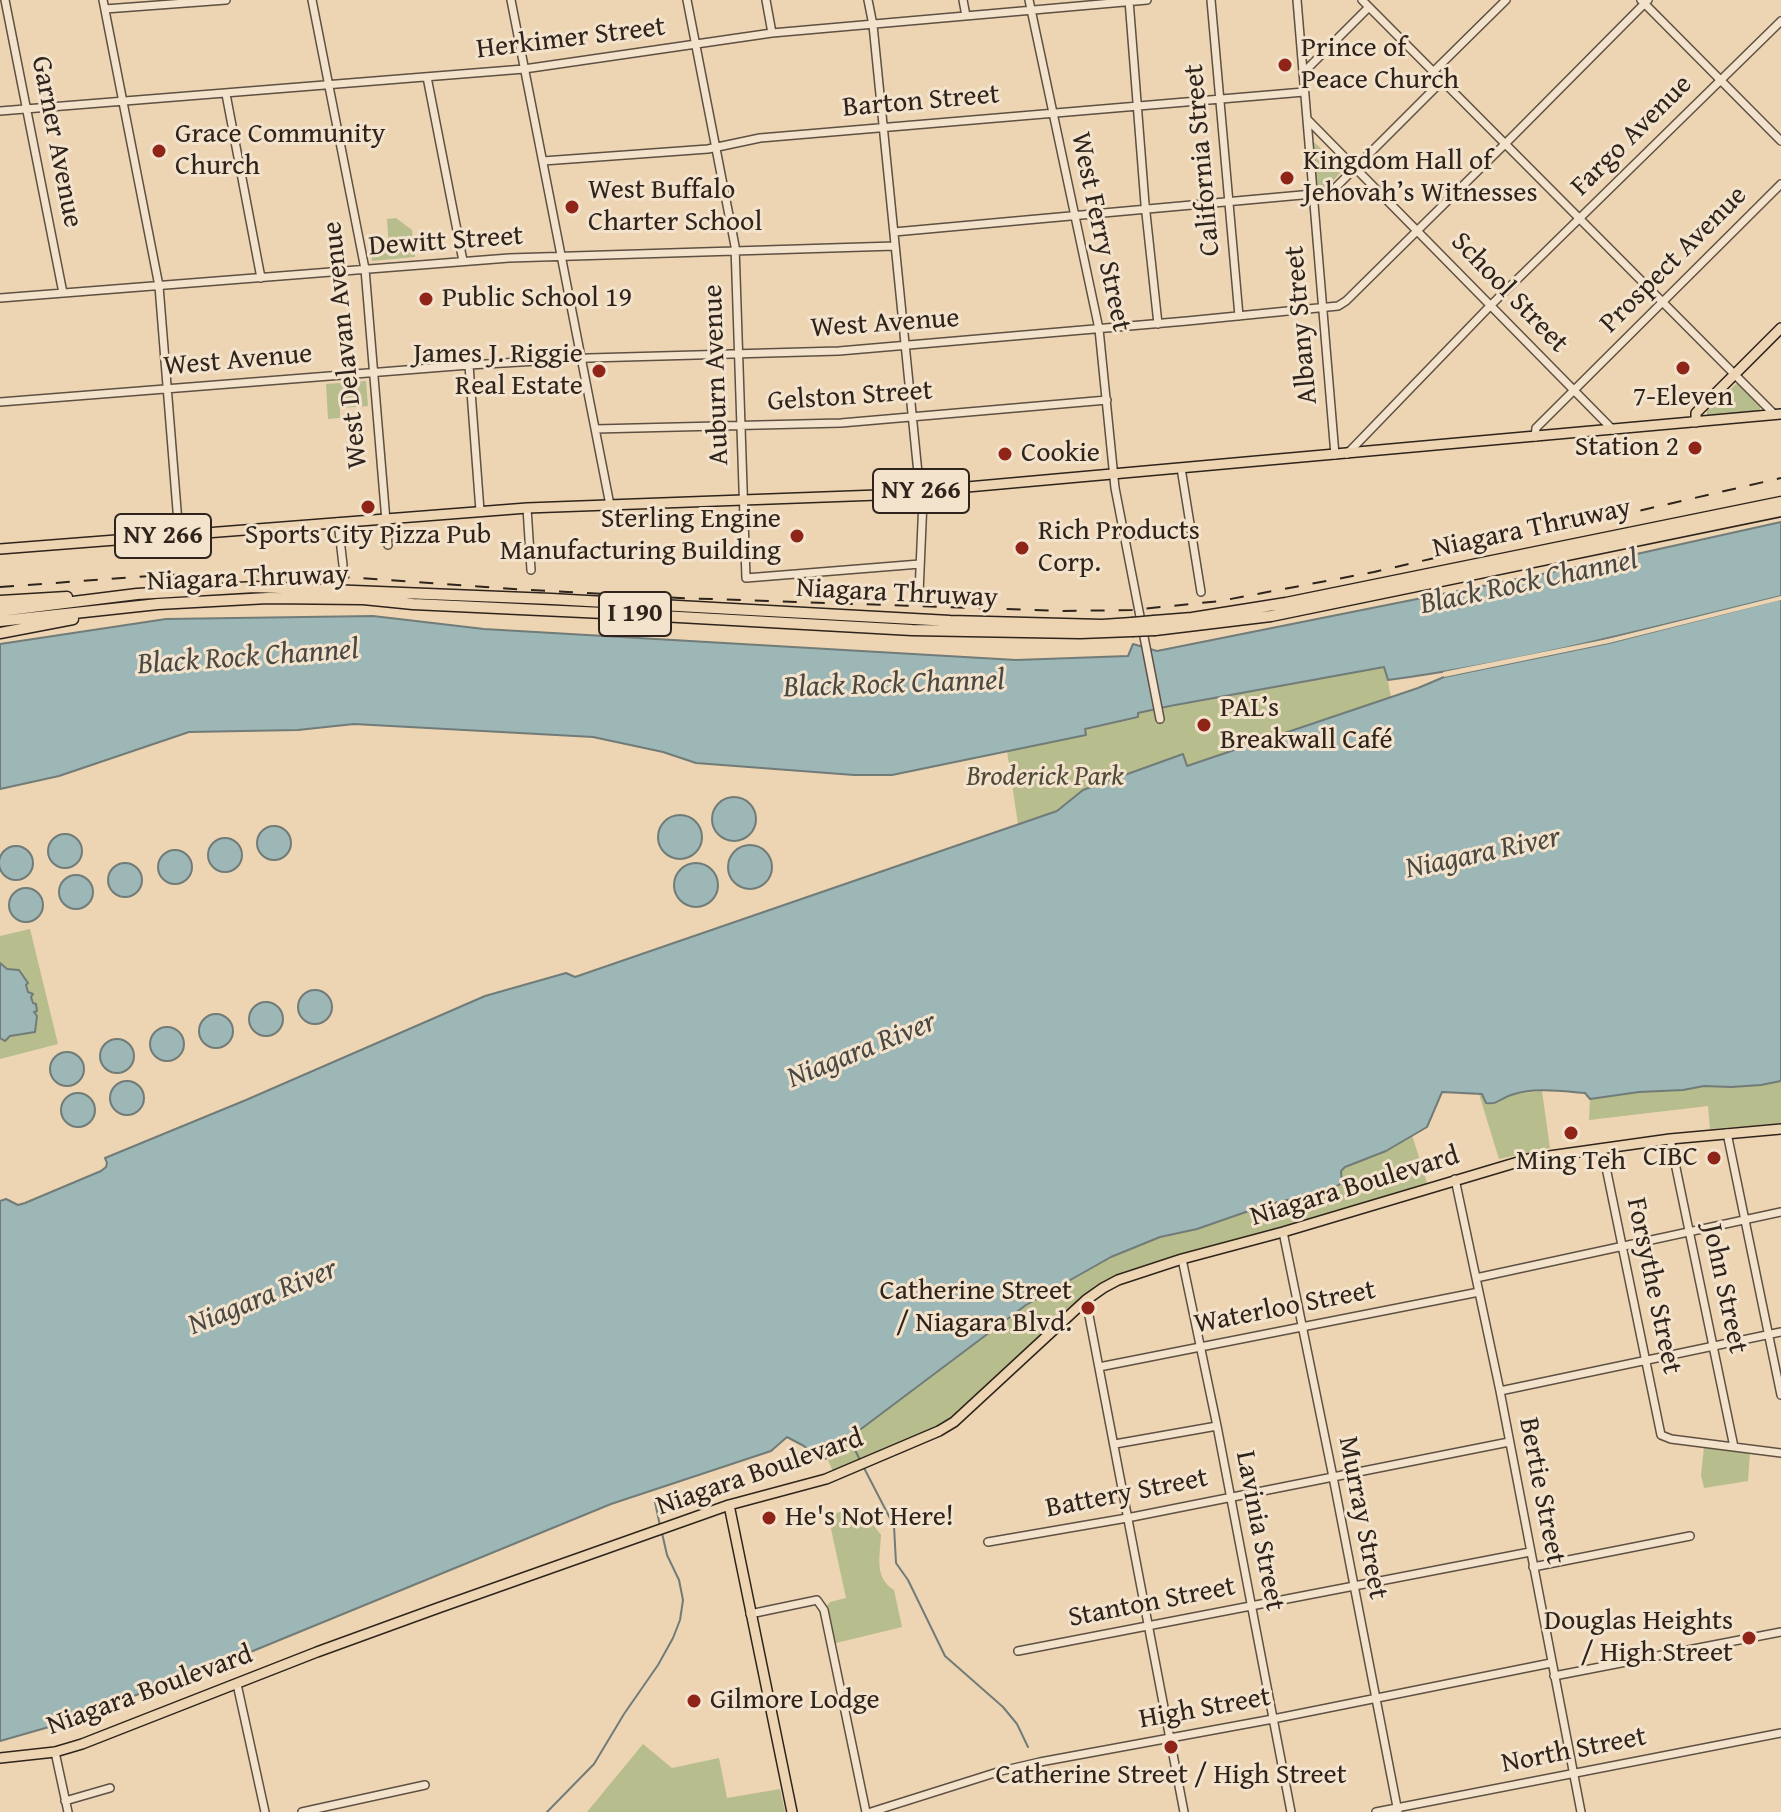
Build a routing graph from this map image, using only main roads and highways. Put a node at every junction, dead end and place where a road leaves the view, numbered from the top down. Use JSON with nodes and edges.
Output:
{"nodes":[{"id":1,"x":1781,"y":328,"type":"edge"},
{"id":2,"x":1777,"y":414,"type":"edge"},
{"id":3,"x":1696,"y":422,"type":"junction"},
{"id":4,"x":1781,"y":502,"type":"edge"},
{"id":5,"x":1781,"y":511,"type":"edge"},
{"id":6,"x":0,"y":549,"type":"edge"},
{"id":7,"x":137,"y":594,"type":"junction"},
{"id":8,"x":0,"y":601,"type":"edge"},
{"id":9,"x":0,"y":611,"type":"edge"},
{"id":10,"x":1154,"y":626,"type":"junction"},
{"id":11,"x":1,"y":629,"type":"edge"},
{"id":12,"x":1136,"y":630,"type":"junction"},
{"id":13,"x":1781,"y":1129,"type":"edge"},
{"id":14,"x":729,"y":1505,"type":"junction"},
{"id":15,"x":0,"y":1758,"type":"edge"},
{"id":16,"x":792,"y":1812,"type":"edge"}],
"edges":[{"from":1,"to":3,"type":"main road"},
{"from":2,"to":3,"type":"main road"},
{"from":3,"to":6,"type":"main road","number":"NY 266"},
{"from":4,"to":10,"type":"highway","name":"Niagara Thruway","number":"I 190"},
{"from":5,"to":10,"type":"highway","name":"Niagara Thruway","number":"I 190"},
{"from":7,"to":8,"type":"highway"},
{"from":7,"to":9,"type":"highway","name":"Niagara Thruway","number":"I 190"},
{"from":7,"to":12,"type":"highway","name":"Niagara Thruway","number":"I 190"},
{"from":10,"to":12,"type":"highway","name":"Niagara Thruway","number":"I 190","bridge":true},
{"from":11,"to":12,"type":"highway","name":"Niagara Thruway","number":"I 190"},
{"from":13,"to":14,"type":"main road","name":"Niagara Boulevard"},
{"from":14,"to":15,"type":"main road","name":"Niagara Boulevard"},
{"from":14,"to":16,"type":"main road"}]}
